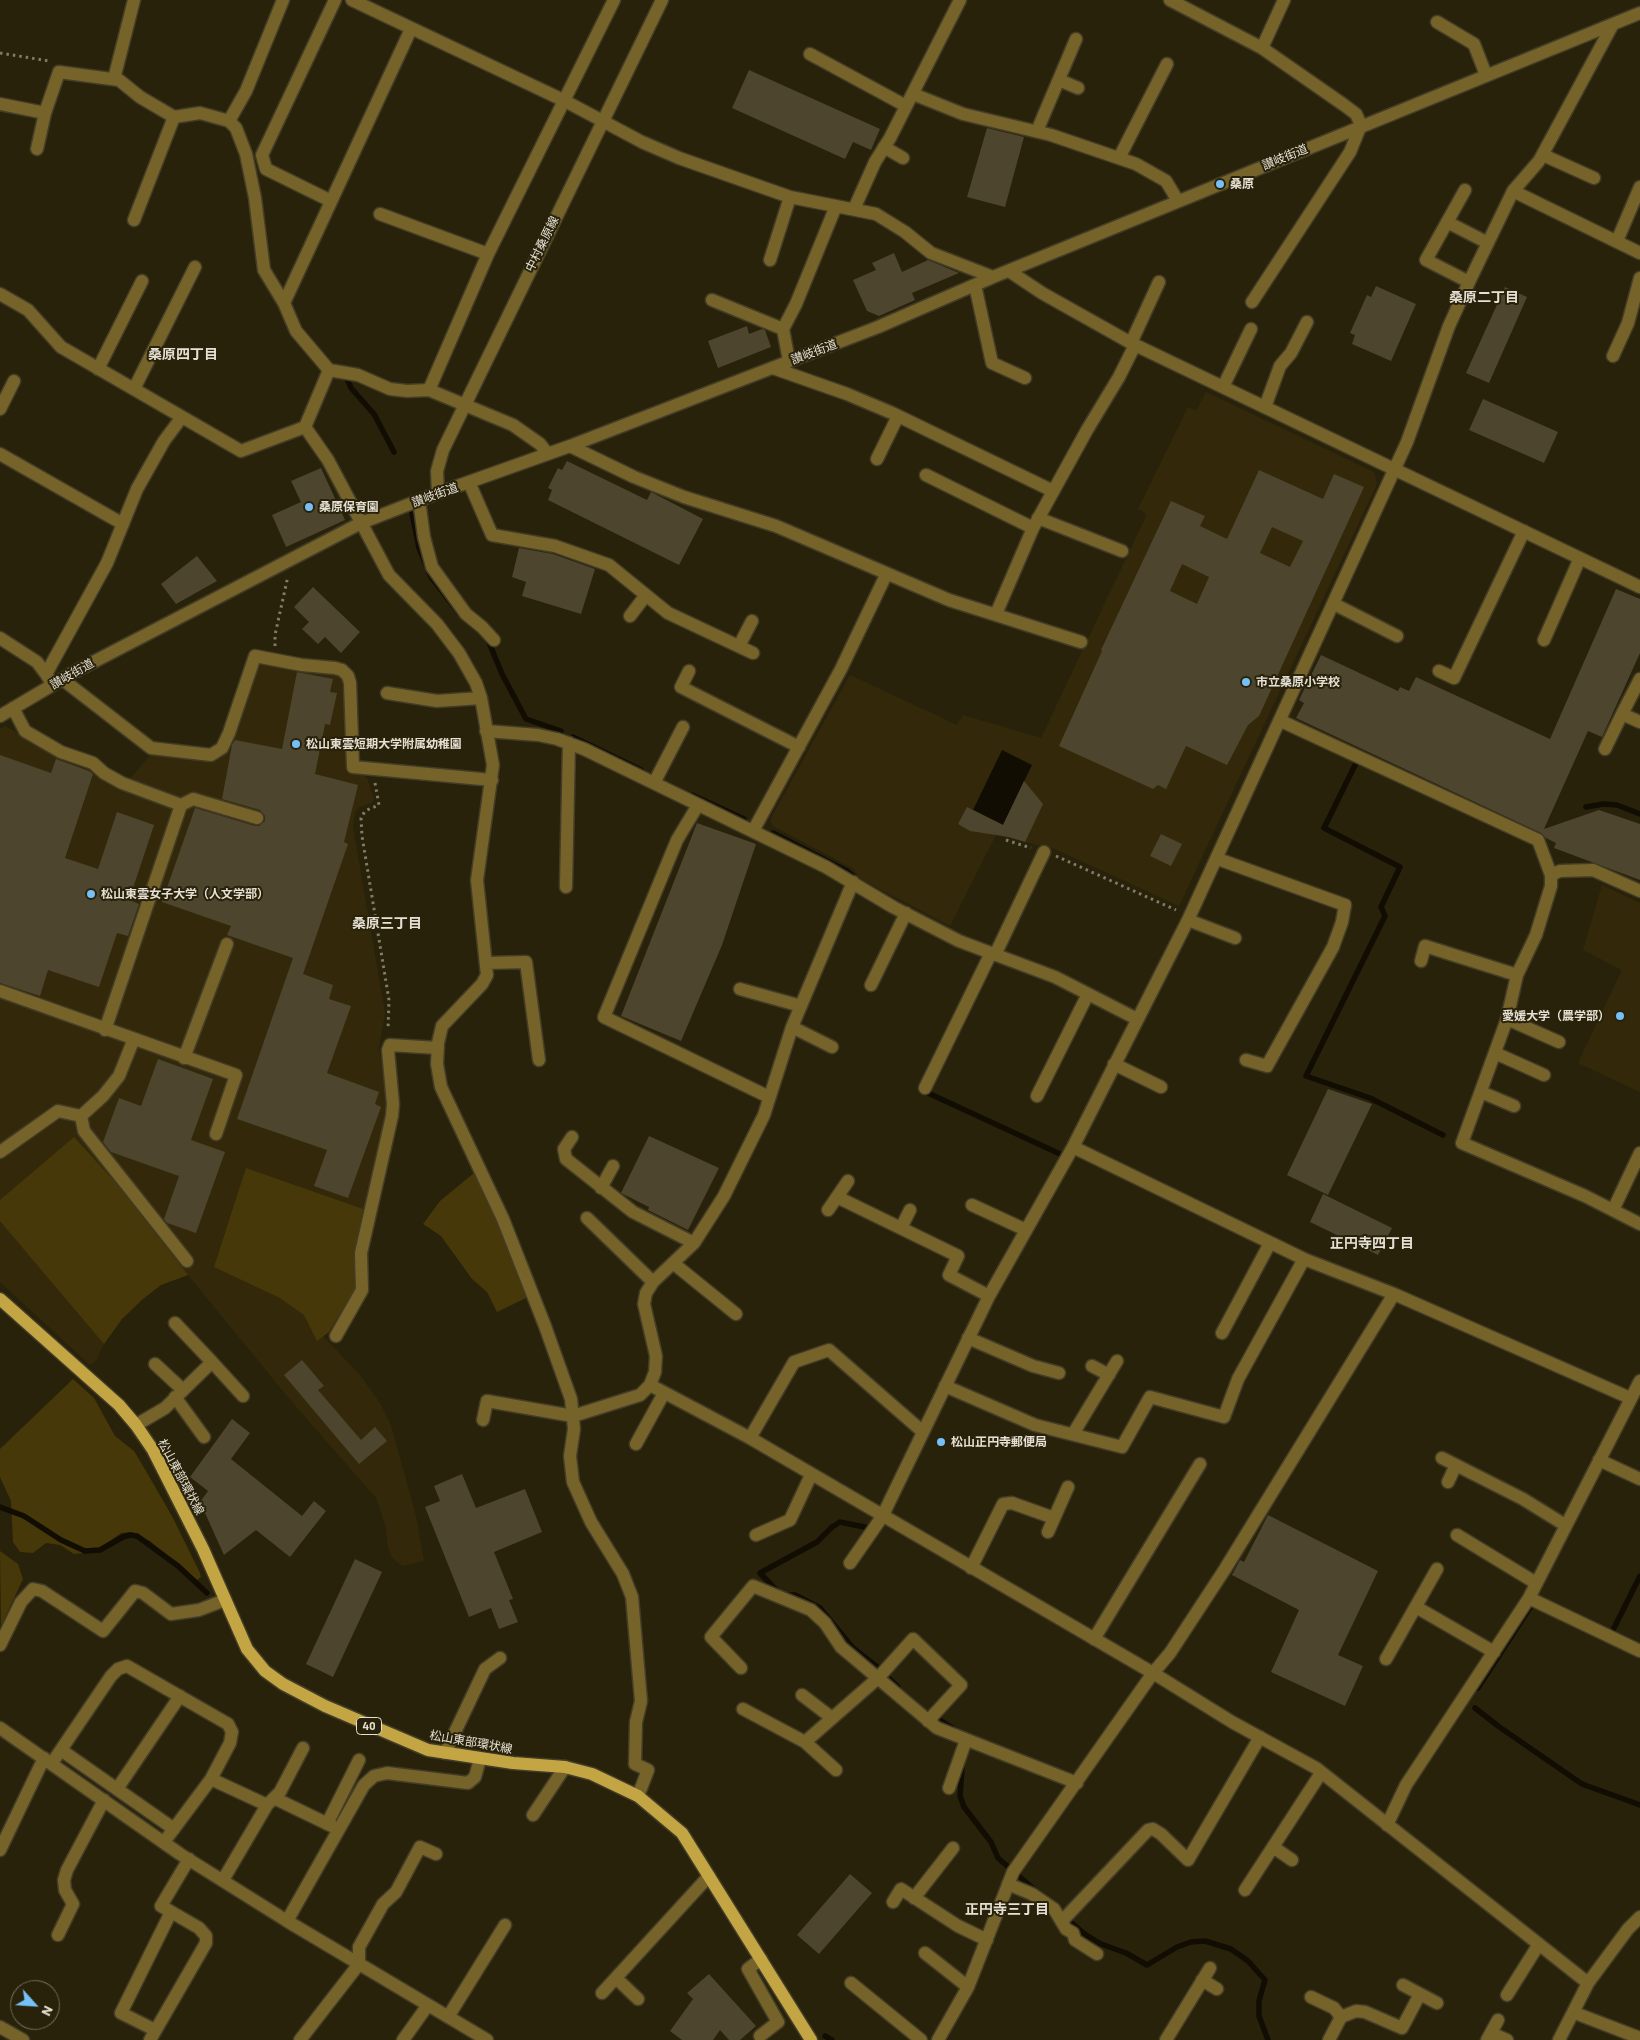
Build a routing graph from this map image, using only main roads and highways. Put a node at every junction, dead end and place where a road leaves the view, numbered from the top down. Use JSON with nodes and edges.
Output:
{"nodes":[{"id":1,"x":0,"y":1299,"type":"edge"},
{"id":2,"x":811,"y":2040,"type":"edge"}],
"edges":[{"from":1,"to":2,"type":"main road","name":"松山東部環状線","number":"40"}]}
